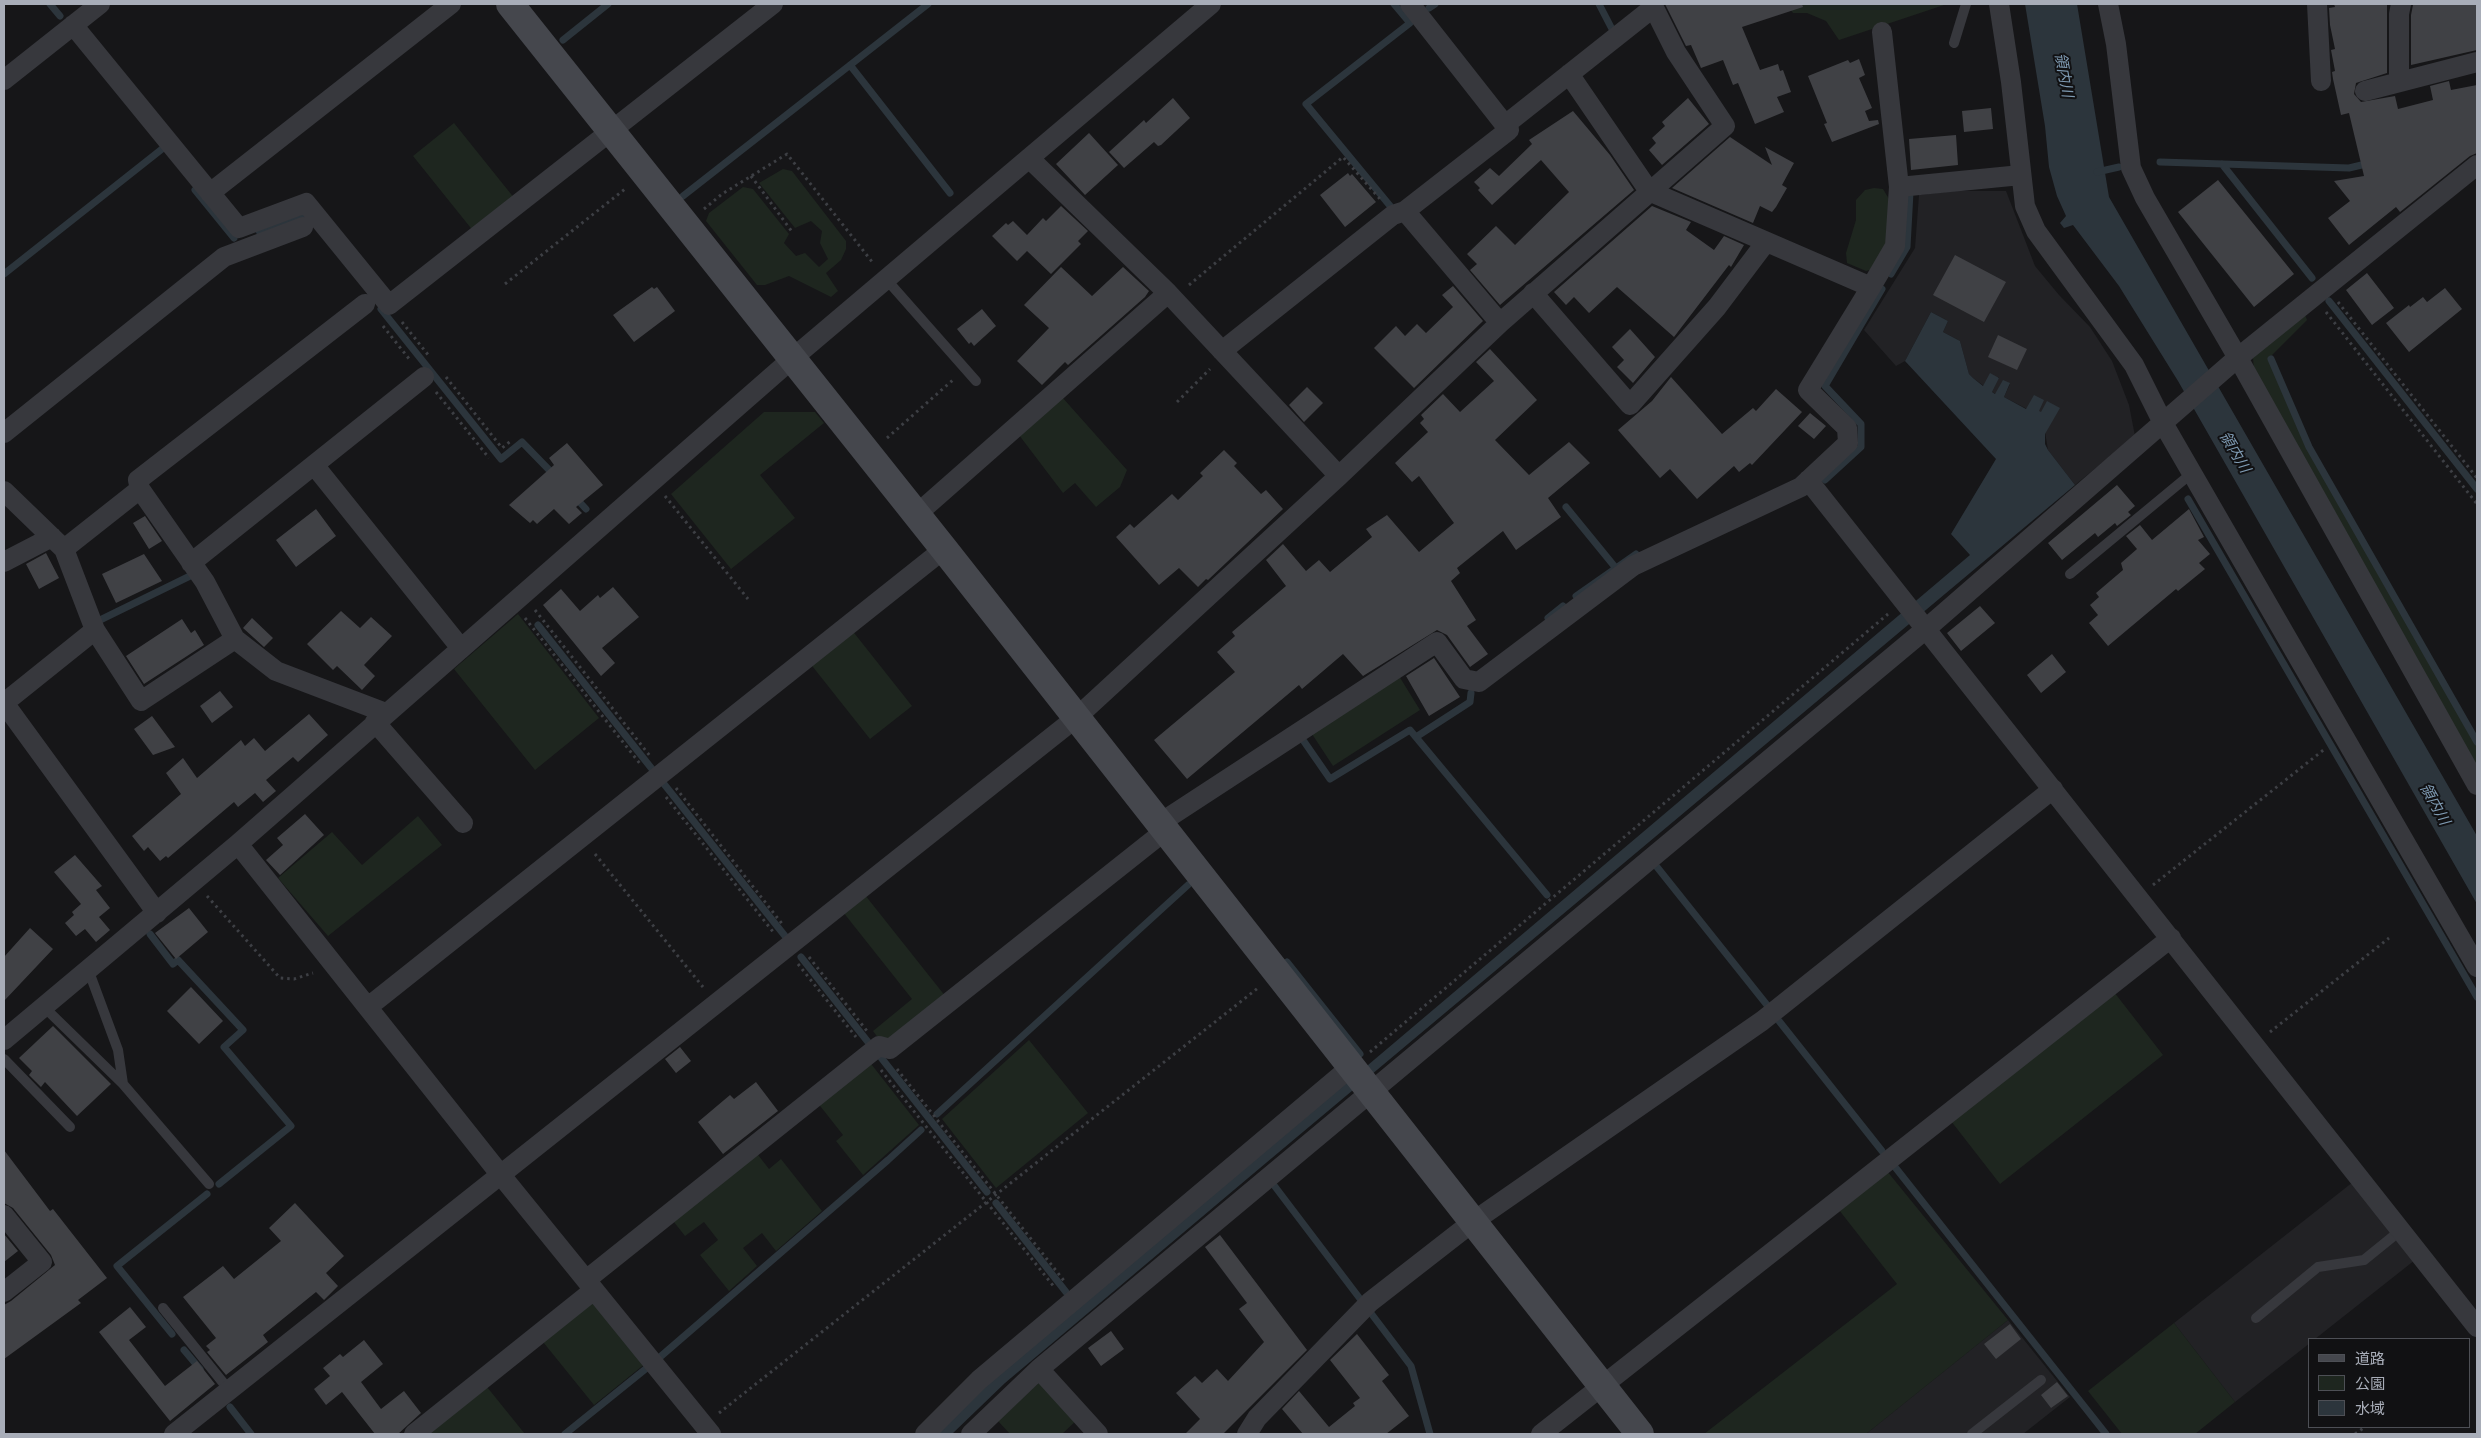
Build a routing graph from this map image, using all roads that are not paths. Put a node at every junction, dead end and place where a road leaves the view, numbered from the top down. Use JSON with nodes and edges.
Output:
{"nodes":[{"id":1,"x":100,"y":4,"type":"edge"},
{"id":2,"x":451,"y":4,"type":"edge"},
{"id":3,"x":510,"y":4,"type":"edge"},
{"id":4,"x":773,"y":4,"type":"edge"},
{"id":5,"x":1211,"y":4,"type":"edge"},
{"id":6,"x":1410,"y":4,"type":"edge"},
{"id":7,"x":1966,"y":4,"type":"edge"},
{"id":8,"x":1999,"y":4,"type":"edge"},
{"id":9,"x":2108,"y":4,"type":"edge"},
{"id":10,"x":2317,"y":4,"type":"edge"},
{"id":11,"x":2401,"y":4,"type":"edge"},
{"id":12,"x":1653,"y":5,"type":"edge"},
{"id":13,"x":73,"y":25,"type":"junction"},
{"id":14,"x":1882,"y":32,"type":"dead end"},
{"id":15,"x":1954,"y":43,"type":"dead end"},
{"id":16,"x":2477,"y":62,"type":"edge"},
{"id":17,"x":1569,"y":74,"type":"junction"},
{"id":18,"x":4,"y":80,"type":"edge"},
{"id":19,"x":2321,"y":81,"type":"dead end"},
{"id":20,"x":2399,"y":82,"type":"junction"},
{"id":21,"x":2365,"y":91,"type":"dead end"},
{"id":22,"x":1505,"y":125,"type":"junction"},
{"id":23,"x":611,"y":131,"type":"junction"},
{"id":24,"x":1029,"y":158,"type":"junction"},
{"id":25,"x":2477,"y":165,"type":"edge"},
{"id":26,"x":2021,"y":176,"type":"junction"},
{"id":27,"x":1899,"y":187,"type":"junction"},
{"id":28,"x":1649,"y":191,"type":"junction"},
{"id":29,"x":210,"y":192,"type":"junction"},
{"id":30,"x":1399,"y":213,"type":"junction"},
{"id":31,"x":303,"y":227,"type":"dead end"},
{"id":32,"x":239,"y":228,"type":"junction"},
{"id":33,"x":1766,"y":242,"type":"junction"},
{"id":34,"x":244,"y":250,"type":"junction"},
{"id":35,"x":886,"y":279,"type":"junction"},
{"id":36,"x":1871,"y":287,"type":"junction"},
{"id":37,"x":1533,"y":293,"type":"junction"},
{"id":38,"x":1171,"y":295,"type":"junction"},
{"id":39,"x":365,"y":304,"type":"road end"},
{"id":40,"x":1500,"y":323,"type":"junction"},
{"id":41,"x":1224,"y":352,"type":"junction"},
{"id":42,"x":793,"y":358,"type":"junction"},
{"id":43,"x":2236,"y":359,"type":"junction"},
{"id":44,"x":433,"y":375,"type":"road end"},
{"id":45,"x":976,"y":381,"type":"dead end"},
{"id":46,"x":2166,"y":421,"type":"junction"},
{"id":47,"x":4,"y":433,"type":"edge"},
{"id":48,"x":314,"y":465,"type":"junction"},
{"id":49,"x":2192,"y":473,"type":"junction"},
{"id":50,"x":1339,"y":476,"type":"junction"},
{"id":51,"x":1808,"y":480,"type":"junction"},
{"id":52,"x":140,"y":489,"type":"junction"},
{"id":53,"x":4,"y":491,"type":"edge"},
{"id":54,"x":917,"y":514,"type":"junction"},
{"id":55,"x":58,"y":543,"type":"junction"},
{"id":56,"x":944,"y":549,"type":"junction"},
{"id":57,"x":4,"y":562,"type":"edge"},
{"id":58,"x":192,"y":563,"type":"junction"},
{"id":59,"x":2070,"y":574,"type":"dead end"},
{"id":60,"x":1923,"y":624,"type":"junction"},
{"id":61,"x":94,"y":630,"type":"junction"},
{"id":62,"x":235,"y":639,"type":"junction"},
{"id":63,"x":460,"y":647,"type":"junction"},
{"id":64,"x":4,"y":702,"type":"edge"},
{"id":65,"x":1077,"y":717,"type":"junction"},
{"id":66,"x":380,"y":718,"type":"junction"},
{"id":67,"x":2477,"y":785,"type":"edge"},
{"id":68,"x":2053,"y":789,"type":"junction"},
{"id":69,"x":463,"y":823,"type":"dead end"},
{"id":70,"x":1163,"y":826,"type":"junction"},
{"id":71,"x":238,"y":844,"type":"junction"},
{"id":72,"x":157,"y":913,"type":"junction"},
{"id":73,"x":2171,"y":938,"type":"junction"},
{"id":74,"x":2477,"y":967,"type":"edge"},
{"id":75,"x":88,"y":969,"type":"junction"},
{"id":76,"x":43,"y":1006,"type":"junction"},
{"id":77,"x":368,"y":1007,"type":"junction"},
{"id":78,"x":4,"y":1040,"type":"edge"},
{"id":79,"x":4,"y":1059,"type":"edge"},
{"id":80,"x":1362,"y":1078,"type":"junction"},
{"id":81,"x":123,"y":1084,"type":"junction"},
{"id":82,"x":70,"y":1127,"type":"dead end"},
{"id":83,"x":500,"y":1174,"type":"junction"},
{"id":84,"x":210,"y":1184,"type":"dead end"},
{"id":85,"x":4,"y":1215,"type":"edge"},
{"id":86,"x":1474,"y":1221,"type":"junction"},
{"id":87,"x":2401,"y":1230,"type":"junction"},
{"id":88,"x":590,"y":1285,"type":"junction"},
{"id":89,"x":4,"y":1292,"type":"edge"},
{"id":90,"x":163,"y":1308,"type":"dead end"},
{"id":91,"x":2256,"y":1318,"type":"dead end"},
{"id":92,"x":2477,"y":1327,"type":"edge"},
{"id":93,"x":1039,"y":1369,"type":"junction"},
{"id":94,"x":2041,"y":1380,"type":"dead end"},
{"id":95,"x":1602,"y":1386,"type":"junction"},
{"id":96,"x":229,"y":1390,"type":"junction"},
{"id":97,"x":708,"y":1430,"type":"edge"},
{"id":98,"x":174,"y":1434,"type":"edge"},
{"id":99,"x":414,"y":1434,"type":"edge"},
{"id":100,"x":925,"y":1434,"type":"edge"},
{"id":101,"x":971,"y":1434,"type":"edge"},
{"id":102,"x":1098,"y":1434,"type":"edge"},
{"id":103,"x":1246,"y":1434,"type":"edge"},
{"id":104,"x":1541,"y":1434,"type":"edge"},
{"id":105,"x":1640,"y":1434,"type":"edge"},
{"id":106,"x":1972,"y":1434,"type":"edge"}],
"edges":[{"from":1,"to":13,"type":"street"},
{"from":2,"to":29,"type":"street"},
{"from":3,"to":23,"type":"street"},
{"from":4,"to":23,"type":"street"},
{"from":5,"to":24,"type":"street"},
{"from":6,"to":22,"type":"street"},
{"from":7,"to":15,"type":"lane"},
{"from":8,"to":26,"type":"street"},
{"from":9,"to":43,"type":"street"},
{"from":10,"to":19,"type":"street"},
{"from":11,"to":20,"type":"street"},
{"from":12,"to":17,"type":"street"},
{"from":12,"to":28,"type":"street"},
{"from":13,"to":18,"type":"street"},
{"from":13,"to":29,"type":"street"},
{"from":14,"to":27,"type":"street"},
{"from":16,"to":20,"type":"street"},
{"from":17,"to":22,"type":"street"},
{"from":17,"to":28,"type":"street"},
{"from":20,"to":21,"type":"street"},
{"from":22,"to":30,"type":"street"},
{"from":23,"to":32,"type":"street"},
{"from":23,"to":42,"type":"street"},
{"from":24,"to":35,"type":"street"},
{"from":24,"to":38,"type":"street"},
{"from":25,"to":43,"type":"street"},
{"from":26,"to":27,"type":"street"},
{"from":26,"to":46,"type":"street"},
{"from":27,"to":36,"type":"street"},
{"from":28,"to":33,"type":"street"},
{"from":28,"to":37,"type":"street"},
{"from":29,"to":32,"type":"street"},
{"from":30,"to":40,"type":"street"},
{"from":30,"to":41,"type":"street"},
{"from":31,"to":34,"type":"street"},
{"from":32,"to":34,"type":"street"},
{"from":33,"to":36,"type":"street"},
{"from":33,"to":37,"type":"street"},
{"from":34,"to":47,"type":"street"},
{"from":35,"to":42,"type":"street"},
{"from":35,"to":45,"type":"lane"},
{"from":36,"to":51,"type":"street"},
{"from":37,"to":40,"type":"street"},
{"from":38,"to":41,"type":"street"},
{"from":38,"to":54,"type":"street"},
{"from":39,"to":52,"type":"street"},
{"from":40,"to":50,"type":"street"},
{"from":41,"to":50,"type":"street"},
{"from":42,"to":54,"type":"street"},
{"from":42,"to":63,"type":"street"},
{"from":43,"to":46,"type":"street"},
{"from":43,"to":67,"type":"street"},
{"from":44,"to":48,"type":"street"},
{"from":46,"to":49,"type":"street"},
{"from":46,"to":60,"type":"street"},
{"from":48,"to":58,"type":"street"},
{"from":48,"to":63,"type":"street"},
{"from":49,"to":59,"type":"lane"},
{"from":49,"to":74,"type":"street"},
{"from":50,"to":65,"type":"street"},
{"from":51,"to":60,"type":"street"},
{"from":51,"to":70,"type":"street"},
{"from":52,"to":55,"type":"street"},
{"from":52,"to":58,"type":"street"},
{"from":53,"to":55,"type":"street"},
{"from":54,"to":56,"type":"street"},
{"from":55,"to":57,"type":"street"},
{"from":55,"to":61,"type":"street"},
{"from":56,"to":65,"type":"street"},
{"from":56,"to":77,"type":"street"},
{"from":58,"to":62,"type":"street"},
{"from":60,"to":68,"type":"street"},
{"from":60,"to":80,"type":"street"},
{"from":61,"to":62,"type":"street"},
{"from":61,"to":64,"type":"street"},
{"from":62,"to":66,"type":"street"},
{"from":63,"to":66,"type":"street"},
{"from":64,"to":72,"type":"street"},
{"from":65,"to":70,"type":"street"},
{"from":65,"to":83,"type":"street"},
{"from":66,"to":69,"type":"street"},
{"from":66,"to":71,"type":"street"},
{"from":68,"to":73,"type":"street"},
{"from":68,"to":86,"type":"street"},
{"from":70,"to":80,"type":"street"},
{"from":70,"to":88,"type":"street"},
{"from":71,"to":72,"type":"street"},
{"from":71,"to":77,"type":"street"},
{"from":72,"to":75,"type":"street"},
{"from":73,"to":87,"type":"street"},
{"from":73,"to":95,"type":"street"},
{"from":75,"to":76,"type":"street"},
{"from":75,"to":81,"type":"lane"},
{"from":76,"to":78,"type":"street"},
{"from":76,"to":81,"type":"lane"},
{"from":77,"to":83,"type":"street"},
{"from":79,"to":82,"type":"lane"},
{"from":80,"to":86,"type":"street"},
{"from":80,"to":93,"type":"street"},
{"from":80,"to":100,"type":"street"},
{"from":81,"to":84,"type":"lane"},
{"from":83,"to":88,"type":"street"},
{"from":83,"to":96,"type":"street"},
{"from":85,"to":89,"type":"street"},
{"from":86,"to":95,"type":"street"},
{"from":86,"to":103,"type":"street"},
{"from":87,"to":91,"type":"lane"},
{"from":87,"to":92,"type":"street"},
{"from":88,"to":97,"type":"street"},
{"from":88,"to":99,"type":"street"},
{"from":90,"to":96,"type":"lane"},
{"from":93,"to":101,"type":"street"},
{"from":93,"to":102,"type":"street"},
{"from":94,"to":106,"type":"lane"},
{"from":95,"to":104,"type":"street"},
{"from":95,"to":105,"type":"street"},
{"from":96,"to":98,"type":"street"}]}
